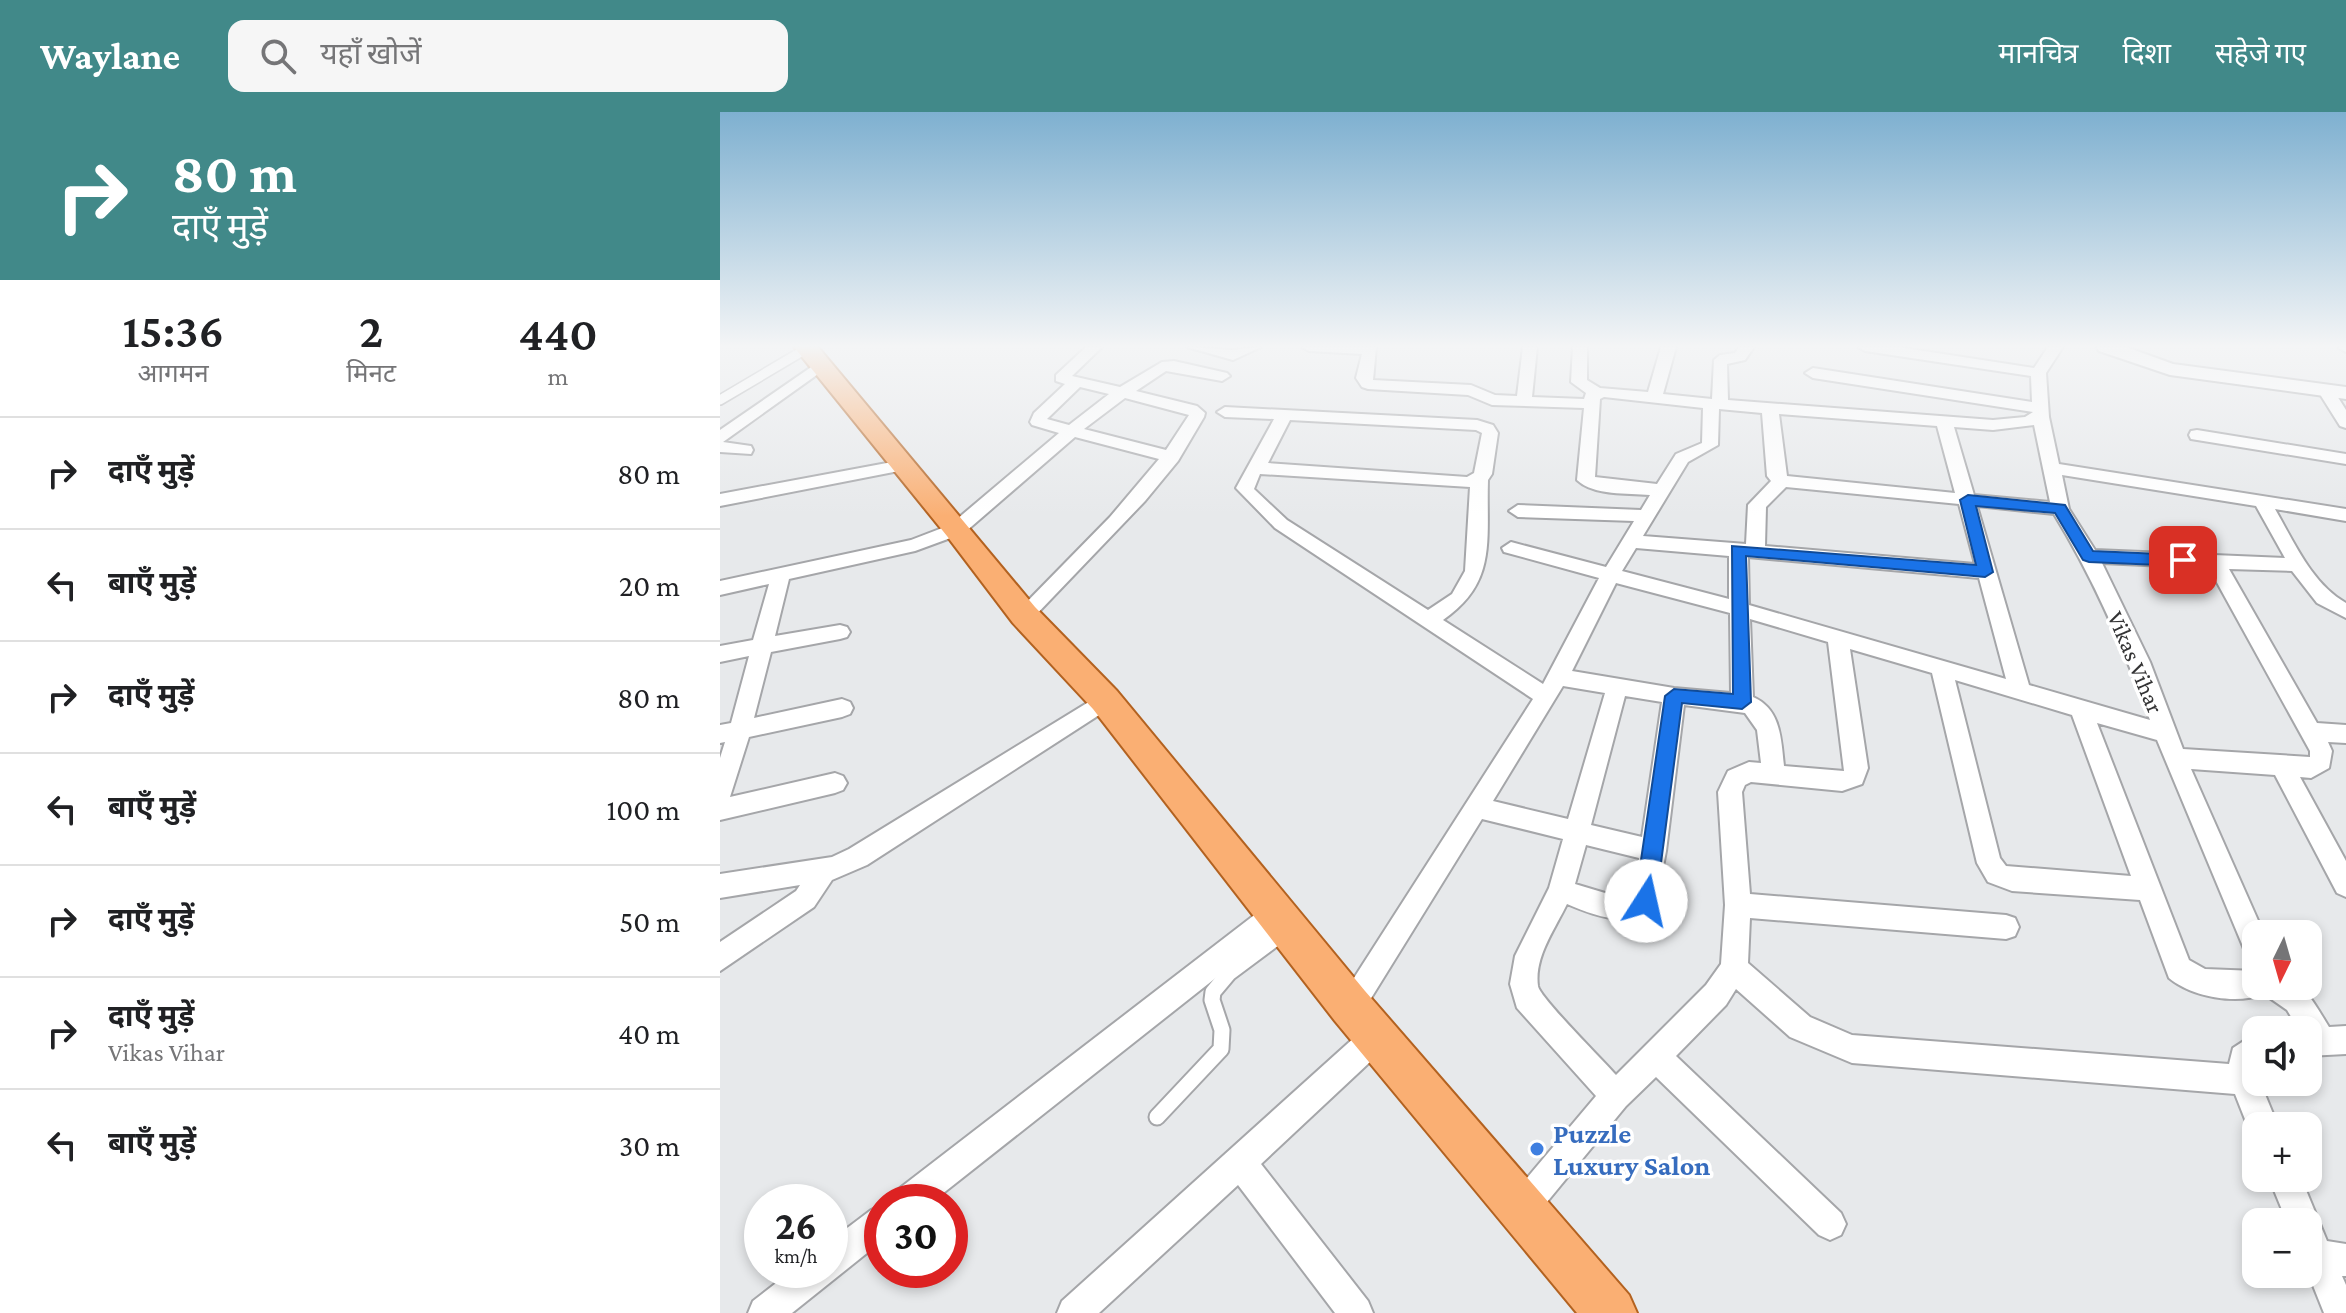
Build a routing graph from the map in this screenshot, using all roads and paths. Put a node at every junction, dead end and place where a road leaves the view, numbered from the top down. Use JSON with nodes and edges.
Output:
{"nodes":[{"id":1,"x":757,"y":403,"type":"edge"},
{"id":2,"x":851,"y":403,"type":"edge"},
{"id":3,"x":1054,"y":403,"type":"edge"},
{"id":4,"x":1108,"y":403,"type":"edge"},
{"id":5,"x":1169,"y":403,"type":"edge"},
{"id":6,"x":1594,"y":403,"type":"edge"},
{"id":7,"x":1707,"y":403,"type":"edge"},
{"id":8,"x":1989,"y":403,"type":"edge"},
{"id":9,"x":2040,"y":403,"type":"edge"},
{"id":10,"x":2340,"y":403,"type":"edge"},
{"id":11,"x":1715,"y":404,"type":"junction"},
{"id":12,"x":1770,"y":408,"type":"junction"},
{"id":13,"x":1225,"y":412,"type":"dead end"},
{"id":14,"x":2041,"y":412,"type":"junction"},
{"id":15,"x":1284,"y":415,"type":"junction"},
{"id":16,"x":1944,"y":421,"type":"junction"},
{"id":17,"x":2346,"y":423,"type":"edge"},
{"id":18,"x":1072,"y":432,"type":"junction"},
{"id":19,"x":2197,"y":435,"type":"dead end"},
{"id":20,"x":720,"y":438,"type":"edge"},
{"id":21,"x":720,"y":447,"type":"edge"},
{"id":22,"x":745,"y":450,"type":"dead end"},
{"id":23,"x":1172,"y":457,"type":"junction"},
{"id":24,"x":2346,"y":459,"type":"edge"},
{"id":25,"x":903,"y":465,"type":"junction"},
{"id":26,"x":1257,"y":468,"type":"junction"},
{"id":27,"x":2052,"y":468,"type":"junction"},
{"id":28,"x":1479,"y":479,"type":"junction"},
{"id":29,"x":1782,"y":481,"type":"junction"},
{"id":30,"x":1662,"y":490,"type":"junction"},
{"id":31,"x":720,"y":500,"type":"edge"},
{"id":32,"x":1968,"y":500,"type":"junction"},
{"id":33,"x":2261,"y":500,"type":"junction"},
{"id":34,"x":2060,"y":509,"type":"junction"},
{"id":35,"x":1518,"y":511,"type":"dead end"},
{"id":36,"x":2346,"y":515,"type":"edge"},
{"id":37,"x":1646,"y":516,"type":"junction"},
{"id":38,"x":957,"y":529,"type":"junction"},
{"id":39,"x":1630,"y":541,"type":"junction"},
{"id":40,"x":1511,"y":548,"type":"dead end"},
{"id":41,"x":1746,"y":550,"type":"junction"},
{"id":42,"x":2089,"y":556,"type":"junction"},
{"id":43,"x":2215,"y":562,"type":"junction"},
{"id":44,"x":2298,"y":565,"type":"junction"},
{"id":45,"x":1985,"y":572,"type":"junction"},
{"id":46,"x":781,"y":574,"type":"junction"},
{"id":47,"x":1610,"y":575,"type":"junction"},
{"id":48,"x":720,"y":588,"type":"edge"},
{"id":49,"x":1740,"y":609,"type":"junction"},
{"id":50,"x":2346,"y":611,"type":"edge"},
{"id":51,"x":1024,"y":615,"type":"junction"},
{"id":52,"x":1428,"y":620,"type":"junction"},
{"id":53,"x":840,"y":632,"type":"dead end"},
{"id":54,"x":1838,"y":638,"type":"junction"},
{"id":55,"x":760,"y":648,"type":"junction"},
{"id":56,"x":720,"y":654,"type":"edge"},
{"id":57,"x":1941,"y":668,"type":"junction"},
{"id":58,"x":1551,"y":686,"type":"junction"},
{"id":59,"x":1617,"y":687,"type":"junction"},
{"id":60,"x":2020,"y":691,"type":"junction"},
{"id":61,"x":1674,"y":696,"type":"junction"},
{"id":62,"x":1105,"y":700,"type":"junction"},
{"id":63,"x":1742,"y":702,"type":"junction"},
{"id":64,"x":842,"y":708,"type":"dead end"},
{"id":65,"x":2081,"y":709,"type":"junction"},
{"id":66,"x":742,"y":729,"type":"junction"},
{"id":67,"x":2311,"y":732,"type":"junction"},
{"id":68,"x":720,"y":734,"type":"edge"},
{"id":69,"x":2166,"y":734,"type":"junction"},
{"id":70,"x":2346,"y":734,"type":"edge"},
{"id":71,"x":2175,"y":758,"type":"junction"},
{"id":72,"x":2282,"y":766,"type":"junction"},
{"id":73,"x":1773,"y":773,"type":"junction"},
{"id":74,"x":835,"y":783,"type":"dead end"},
{"id":75,"x":720,"y":794,"type":"edge"},
{"id":76,"x":1476,"y":807,"type":"junction"},
{"id":77,"x":720,"y":810,"type":"edge"},
{"id":78,"x":1576,"y":834,"type":"junction"},
{"id":79,"x":1654,"y":851,"type":"junction"},
{"id":80,"x":825,"y":869,"type":"junction"},
{"id":81,"x":2346,"y":885,"type":"edge"},
{"id":82,"x":720,"y":886,"type":"edge"},
{"id":83,"x":2149,"y":889,"type":"junction"},
{"id":84,"x":1561,"y":890,"type":"junction"},
{"id":85,"x":1738,"y":905,"type":"junction"},
{"id":86,"x":2244,"y":920,"type":"edge"},
{"id":87,"x":1281,"y":922,"type":"junction"},
{"id":88,"x":2006,"y":927,"type":"dead end"},
{"id":89,"x":720,"y":958,"type":"edge"},
{"id":90,"x":1734,"y":968,"type":"junction"},
{"id":91,"x":2242,"y":983,"type":"edge"},
{"id":92,"x":2297,"y":1000,"type":"edge"},
{"id":93,"x":1350,"y":1006,"type":"junction"},
{"id":94,"x":1376,"y":1037,"type":"junction"},
{"id":95,"x":2325,"y":1041,"type":"edge"},
{"id":96,"x":1654,"y":1055,"type":"junction"},
{"id":97,"x":2242,"y":1080,"type":"edge"},
{"id":98,"x":1616,"y":1096,"type":"junction"},
{"id":99,"x":1157,"y":1117,"type":"dead end"},
{"id":100,"x":1240,"y":1162,"type":"junction"},
{"id":101,"x":931,"y":1184,"type":"edge"},
{"id":102,"x":1522,"y":1208,"type":"junction"},
{"id":103,"x":1830,"y":1224,"type":"dead end"},
{"id":104,"x":864,"y":1235,"type":"edge"},
{"id":105,"x":848,"y":1248,"type":"edge"},
{"id":106,"x":2324,"y":1250,"type":"edge"},
{"id":107,"x":797,"y":1288,"type":"edge"},
{"id":108,"x":765,"y":1313,"type":"edge"},
{"id":109,"x":1074,"y":1313,"type":"edge"},
{"id":110,"x":1356,"y":1313,"type":"edge"},
{"id":111,"x":1611,"y":1313,"type":"edge"},
{"id":112,"x":2341,"y":1313,"type":"edge"}],
"edges":[{"from":1,"to":20,"type":"street"},
{"from":2,"to":25,"type":"main road"},
{"from":3,"to":18,"type":"street"},
{"from":4,"to":18,"type":"street"},
{"from":5,"to":23,"type":"street"},
{"from":6,"to":30,"type":"street"},
{"from":7,"to":11,"type":"street"},
{"from":8,"to":14,"type":"street"},
{"from":9,"to":14,"type":"street","name":"Vikas Vihar"},
{"from":10,"to":17,"type":"street"},
{"from":11,"to":12,"type":"street"},
{"from":11,"to":30,"type":"street"},
{"from":12,"to":16,"type":"street"},
{"from":12,"to":29,"type":"street"},
{"from":13,"to":15,"type":"street"},
{"from":14,"to":16,"type":"street"},
{"from":14,"to":27,"type":"street","name":"Vikas Vihar"},
{"from":15,"to":26,"type":"street"},
{"from":15,"to":28,"type":"street"},
{"from":16,"to":32,"type":"street"},
{"from":18,"to":23,"type":"street"},
{"from":18,"to":38,"type":"street"},
{"from":19,"to":24,"type":"street"},
{"from":21,"to":22,"type":"street"},
{"from":23,"to":51,"type":"street"},
{"from":25,"to":31,"type":"street"},
{"from":25,"to":38,"type":"main road"},
{"from":26,"to":28,"type":"street"},
{"from":26,"to":52,"type":"street"},
{"from":27,"to":33,"type":"street"},
{"from":27,"to":34,"type":"street","name":"Vikas Vihar"},
{"from":28,"to":52,"type":"street"},
{"from":29,"to":32,"type":"street"},
{"from":29,"to":41,"type":"street"},
{"from":30,"to":37,"type":"street"},
{"from":32,"to":34,"type":"street"},
{"from":32,"to":45,"type":"street"},
{"from":33,"to":36,"type":"street"},
{"from":33,"to":44,"type":"street"},
{"from":34,"to":42,"type":"street","name":"Vikas Vihar"},
{"from":35,"to":37,"type":"street"},
{"from":37,"to":39,"type":"street"},
{"from":38,"to":46,"type":"street"},
{"from":38,"to":51,"type":"main road"},
{"from":39,"to":41,"type":"street"},
{"from":39,"to":47,"type":"street"},
{"from":40,"to":47,"type":"street"},
{"from":41,"to":45,"type":"street"},
{"from":41,"to":49,"type":"street"},
{"from":42,"to":43,"type":"street"},
{"from":42,"to":69,"type":"street","name":"Vikas Vihar"},
{"from":43,"to":44,"type":"street"},
{"from":43,"to":67,"type":"street"},
{"from":44,"to":50,"type":"street"},
{"from":45,"to":60,"type":"street"},
{"from":46,"to":48,"type":"street"},
{"from":46,"to":55,"type":"street"},
{"from":47,"to":49,"type":"street"},
{"from":47,"to":58,"type":"street"},
{"from":49,"to":54,"type":"street"},
{"from":49,"to":63,"type":"street"},
{"from":51,"to":62,"type":"main road"},
{"from":52,"to":58,"type":"street"},
{"from":53,"to":55,"type":"street"},
{"from":54,"to":57,"type":"street"},
{"from":54,"to":73,"type":"street"},
{"from":55,"to":56,"type":"street"},
{"from":55,"to":66,"type":"street"},
{"from":57,"to":60,"type":"street"},
{"from":57,"to":83,"type":"street"},
{"from":58,"to":59,"type":"street"},
{"from":58,"to":76,"type":"street"},
{"from":59,"to":61,"type":"street"},
{"from":59,"to":78,"type":"street"},
{"from":60,"to":65,"type":"street"},
{"from":61,"to":63,"type":"street"},
{"from":61,"to":79,"type":"street"},
{"from":62,"to":80,"type":"street"},
{"from":62,"to":87,"type":"main road"},
{"from":63,"to":73,"type":"street"},
{"from":64,"to":66,"type":"street"},
{"from":65,"to":69,"type":"street"},
{"from":65,"to":83,"type":"street"},
{"from":66,"to":68,"type":"street"},
{"from":66,"to":75,"type":"street"},
{"from":67,"to":70,"type":"street"},
{"from":67,"to":72,"type":"street"},
{"from":69,"to":71,"type":"street","name":"Vikas Vihar"},
{"from":71,"to":72,"type":"street"},
{"from":71,"to":86,"type":"street","name":"Vikas Vihar"},
{"from":72,"to":81,"type":"street"},
{"from":73,"to":85,"type":"street"},
{"from":74,"to":77,"type":"street"},
{"from":76,"to":78,"type":"street"},
{"from":76,"to":93,"type":"street"},
{"from":78,"to":79,"type":"street"},
{"from":78,"to":84,"type":"street"},
{"from":79,"to":84,"type":"street"},
{"from":80,"to":82,"type":"street"},
{"from":80,"to":89,"type":"street"},
{"from":83,"to":91,"type":"street"},
{"from":84,"to":98,"type":"street"},
{"from":85,"to":88,"type":"street"},
{"from":85,"to":90,"type":"street"},
{"from":87,"to":93,"type":"main road"},
{"from":87,"to":99,"type":"lane"},
{"from":87,"to":101,"type":"street"},
{"from":90,"to":96,"type":"street"},
{"from":90,"to":97,"type":"street"},
{"from":92,"to":95,"type":"street"},
{"from":93,"to":94,"type":"main road"},
{"from":94,"to":100,"type":"street"},
{"from":94,"to":102,"type":"main road"},
{"from":96,"to":98,"type":"street"},
{"from":96,"to":103,"type":"street"},
{"from":98,"to":102,"type":"street"},
{"from":100,"to":109,"type":"street"},
{"from":100,"to":110,"type":"street"},
{"from":102,"to":111,"type":"main road"},
{"from":104,"to":105,"type":"street"},
{"from":106,"to":112,"type":"street"},
{"from":107,"to":108,"type":"street"}]}
